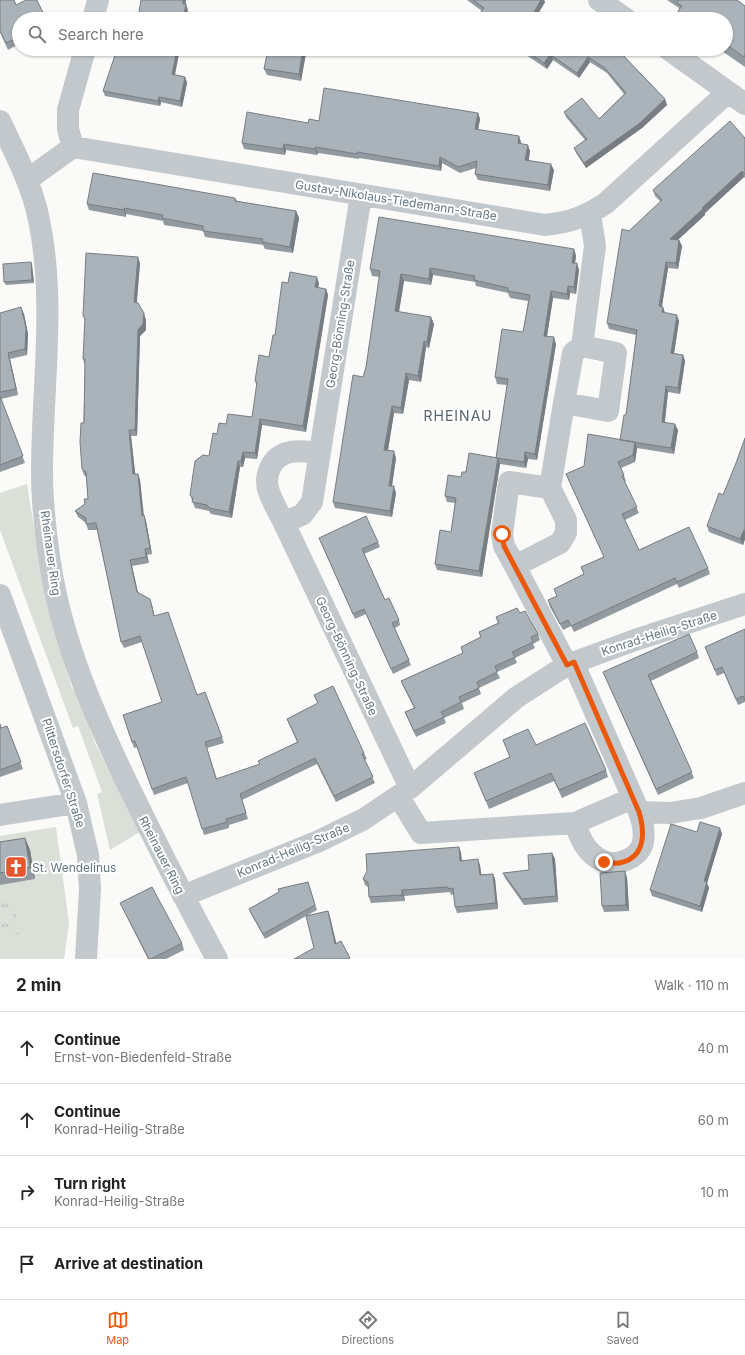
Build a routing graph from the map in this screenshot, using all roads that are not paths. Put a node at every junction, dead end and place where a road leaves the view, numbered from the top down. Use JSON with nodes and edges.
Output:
{"nodes":[{"id":1,"x":98,"y":0,"type":"edge"},
{"id":2,"x":599,"y":0,"type":"edge"},
{"id":3,"x":95,"y":12,"type":"edge"},
{"id":4,"x":616,"y":12,"type":"edge"},
{"id":5,"x":83,"y":56,"type":"edge"},
{"id":6,"x":678,"y":56,"type":"edge"},
{"id":7,"x":737,"y":98,"type":"edge"},
{"id":8,"x":0,"y":121,"type":"edge"},
{"id":9,"x":73,"y":147,"type":"junction"},
{"id":10,"x":27,"y":180,"type":"junction"},
{"id":11,"x":361,"y":195,"type":"junction"},
{"id":12,"x":590,"y":214,"type":"junction"},
{"id":13,"x":582,"y":346,"type":"junction"},
{"id":14,"x":564,"y":403,"type":"junction"},
{"id":15,"x":319,"y":453,"type":"junction"},
{"id":16,"x":550,"y":488,"type":"junction"},
{"id":17,"x":284,"y":523,"type":"junction"},
{"id":18,"x":515,"y":566,"type":"junction"},
{"id":19,"x":0,"y":594,"type":"edge"},
{"id":20,"x":745,"y":604,"type":"edge"},
{"id":21,"x":570,"y":663,"type":"junction"},
{"id":22,"x":404,"y":793,"type":"junction"},
{"id":23,"x":745,"y":793,"type":"edge"},
{"id":24,"x":76,"y":803,"type":"junction"},
{"id":25,"x":636,"y":805,"type":"junction"},
{"id":26,"x":0,"y":815,"type":"edge"},
{"id":27,"x":575,"y":823,"type":"junction"},
{"id":28,"x":183,"y":896,"type":"junction"},
{"id":29,"x":86,"y":959,"type":"edge"},
{"id":30,"x":217,"y":959,"type":"edge"}],
"edges":[{"from":1,"to":3,"type":"street"},
{"from":2,"to":4,"type":"street"},
{"from":5,"to":9,"type":"street"},
{"from":6,"to":7,"type":"street"},
{"from":7,"to":12,"type":"street","name":"Gustav-Nikolaus-Tiedemann-Straße"},
{"from":8,"to":10,"type":"street","name":"Rheinauer Ring"},
{"from":9,"to":10,"type":"street"},
{"from":9,"to":11,"type":"street","name":"Gustav-Nikolaus-Tiedemann-Straße"},
{"from":10,"to":28,"type":"street","name":"Rheinauer Ring"},
{"from":11,"to":12,"type":"street","name":"Gustav-Nikolaus-Tiedemann-Straße"},
{"from":11,"to":15,"type":"street","name":"Georg-Bönning-Straße"},
{"from":12,"to":13,"type":"street"},
{"from":13,"to":14,"type":"street"},
{"from":13,"to":14,"type":"street"},
{"from":14,"to":16,"type":"street"},
{"from":15,"to":17,"type":"street","name":"Georg-Bönning-Straße"},
{"from":15,"to":17,"type":"street","name":"Georg-Bönning-Straße"},
{"from":16,"to":18,"type":"street"},
{"from":16,"to":18,"type":"street"},
{"from":17,"to":22,"type":"street","name":"Georg-Bönning-Straße"},
{"from":18,"to":21,"type":"street"},
{"from":19,"to":24,"type":"street","name":"Plittersdorfer Straße"},
{"from":20,"to":21,"type":"street","name":"Konrad-Heilig-Straße"},
{"from":21,"to":22,"type":"street","name":"Konrad-Heilig-Straße"},
{"from":21,"to":25,"type":"street"},
{"from":22,"to":27,"type":"street"},
{"from":22,"to":28,"type":"street","name":"Konrad-Heilig-Straße"},
{"from":23,"to":25,"type":"street"},
{"from":24,"to":26,"type":"street"},
{"from":24,"to":29,"type":"street","name":"Plittersdorfer Straße"},
{"from":25,"to":27,"type":"street"},
{"from":25,"to":27,"type":"street"},
{"from":28,"to":30,"type":"street","name":"Rheinauer Ring"}]}
